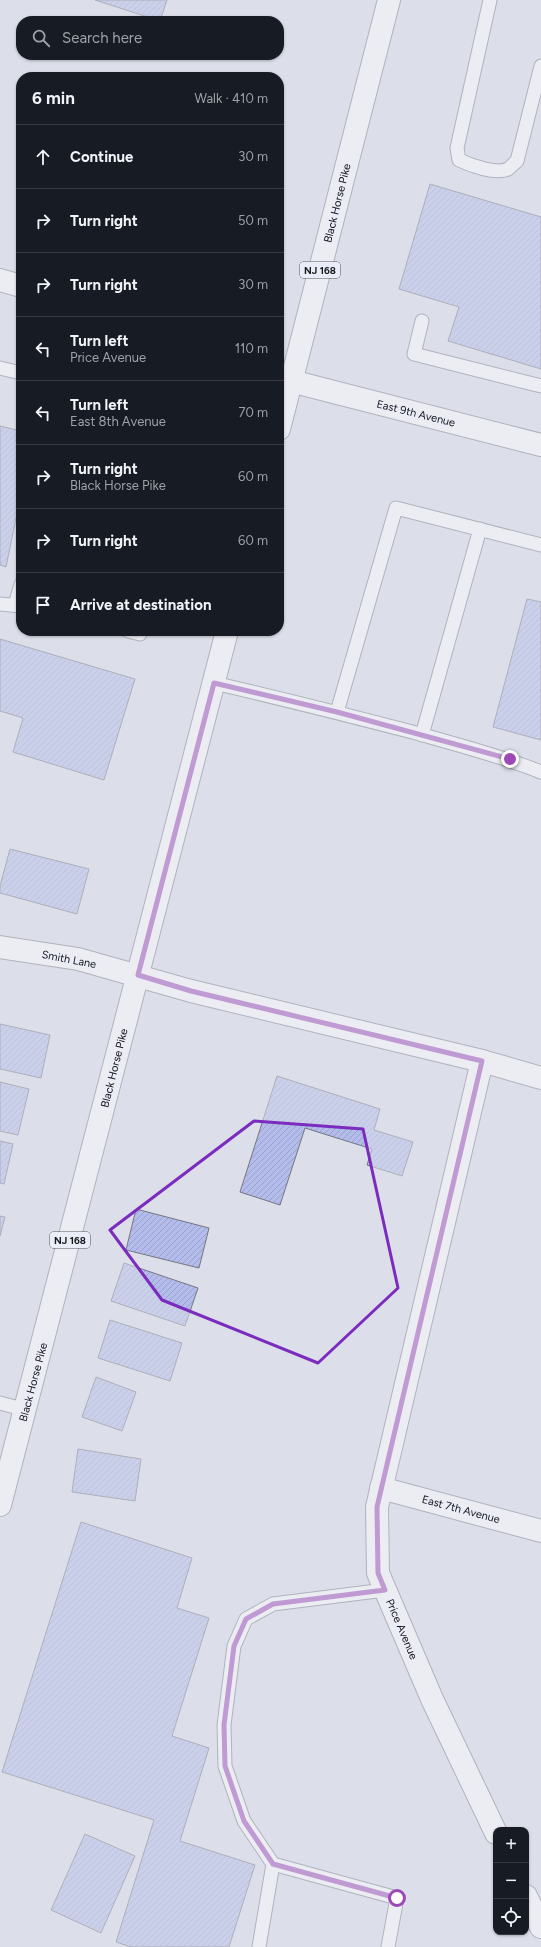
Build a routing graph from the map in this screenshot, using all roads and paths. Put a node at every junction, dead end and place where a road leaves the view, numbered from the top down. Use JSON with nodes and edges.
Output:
{"nodes":[{"id":1,"x":390,"y":0,"type":"edge"},
{"id":2,"x":490,"y":0,"type":"edge"},
{"id":3,"x":541,"y":66,"type":"edge"},
{"id":4,"x":0,"y":280,"type":"edge"},
{"id":5,"x":16,"y":285,"type":"edge"},
{"id":6,"x":422,"y":321,"type":"dead end"},
{"id":7,"x":0,"y":368,"type":"edge"},
{"id":8,"x":16,"y":372,"type":"edge"},
{"id":9,"x":285,"y":380,"type":"edge"},
{"id":10,"x":541,"y":386,"type":"edge"},
{"id":11,"x":541,"y":443,"type":"edge"},
{"id":12,"x":480,"y":529,"type":"junction"},
{"id":13,"x":541,"y":545,"type":"edge"},
{"id":14,"x":0,"y":604,"type":"edge"},
{"id":15,"x":16,"y":606,"type":"edge"},
{"id":16,"x":226,"y":636,"type":"edge"},
{"id":17,"x":214,"y":683,"type":"junction"},
{"id":18,"x":337,"y":712,"type":"junction"},
{"id":19,"x":422,"y":735,"type":"junction"},
{"id":20,"x":541,"y":772,"type":"edge"},
{"id":21,"x":0,"y":947,"type":"edge"},
{"id":22,"x":138,"y":975,"type":"junction"},
{"id":23,"x":482,"y":1061,"type":"junction"},
{"id":24,"x":541,"y":1078,"type":"edge"},
{"id":25,"x":0,"y":1403,"type":"edge"},
{"id":26,"x":26,"y":1410,"type":"junction"},
{"id":27,"x":381,"y":1488,"type":"junction"},
{"id":28,"x":0,"y":1505,"type":"edge"},
{"id":29,"x":541,"y":1531,"type":"edge"},
{"id":30,"x":385,"y":1590,"type":"junction"},
{"id":31,"x":493,"y":1828,"type":"edge"},
{"id":32,"x":273,"y":1864,"type":"junction"},
{"id":33,"x":527,"y":1899,"type":"edge"},
{"id":34,"x":541,"y":1927,"type":"edge"},
{"id":35,"x":259,"y":1947,"type":"edge"},
{"id":36,"x":388,"y":1947,"type":"edge"}],
"edges":[{"from":1,"to":9,"type":"street","name":"Black Horse Pike","number":"NJ 168"},
{"from":2,"to":3,"type":"lane"},
{"from":4,"to":5,"type":"street"},
{"from":6,"to":10,"type":"lane"},
{"from":7,"to":8,"type":"lane"},
{"from":9,"to":11,"type":"street","name":"East 9th Avenue"},
{"from":12,"to":13,"type":"lane"},
{"from":12,"to":18,"type":"lane"},
{"from":12,"to":19,"type":"lane"},
{"from":14,"to":15,"type":"lane"},
{"from":16,"to":17,"type":"street","name":"Black Horse Pike","number":"NJ 168"},
{"from":17,"to":18,"type":"lane"},
{"from":17,"to":22,"type":"street","name":"Black Horse Pike","number":"NJ 168"},
{"from":18,"to":19,"type":"lane"},
{"from":19,"to":20,"type":"lane"},
{"from":21,"to":22,"type":"street","name":"Smith Lane"},
{"from":22,"to":23,"type":"street","name":"Smith Lane"},
{"from":22,"to":26,"type":"street","name":"Black Horse Pike","number":"NJ 168"},
{"from":23,"to":24,"type":"street","name":"Smith Lane"},
{"from":23,"to":27,"type":"street","name":"Price Avenue"},
{"from":25,"to":26,"type":"lane"},
{"from":26,"to":28,"type":"street","name":"Black Horse Pike","number":"NJ 168"},
{"from":27,"to":29,"type":"street","name":"East 7th Avenue"},
{"from":27,"to":30,"type":"street","name":"Price Avenue"},
{"from":30,"to":31,"type":"street","name":"Price Avenue"},
{"from":30,"to":32,"type":"lane"},
{"from":32,"to":35,"type":"lane"},
{"from":32,"to":36,"type":"lane"},
{"from":33,"to":34,"type":"street"}]}
